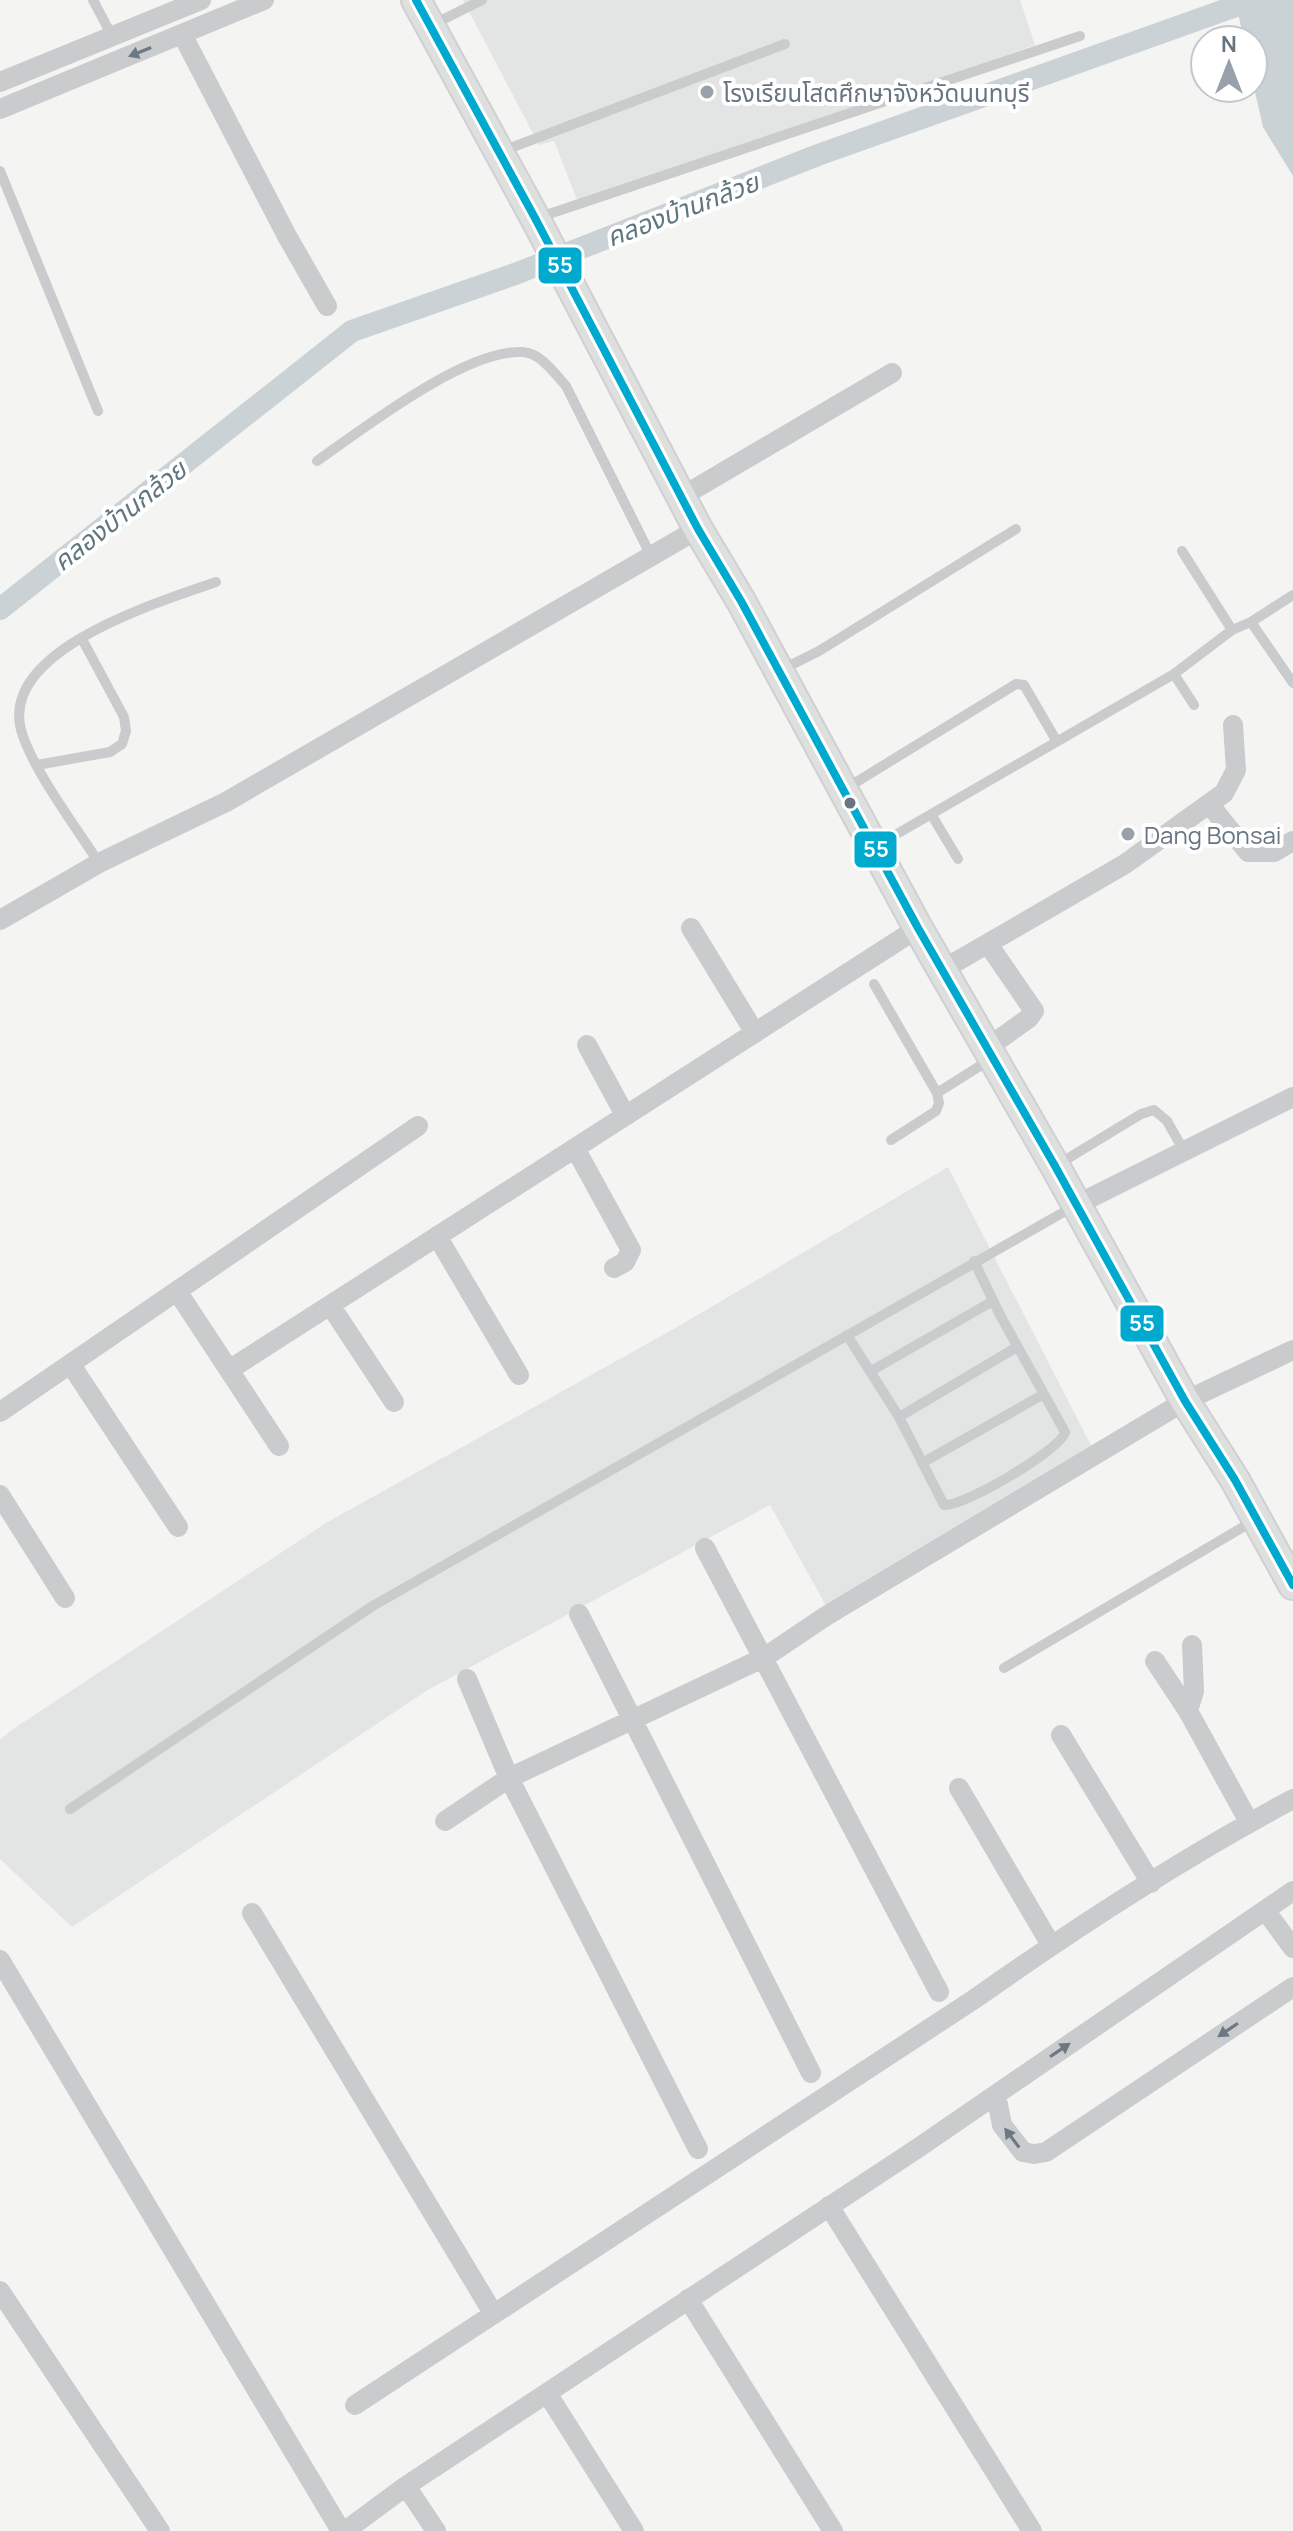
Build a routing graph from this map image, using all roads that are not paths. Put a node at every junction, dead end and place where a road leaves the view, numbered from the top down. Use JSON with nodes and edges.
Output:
{"nodes":[{"id":1,"x":93,"y":0,"type":"edge"},
{"id":2,"x":201,"y":0,"type":"edge"},
{"id":3,"x":264,"y":0,"type":"edge"},
{"id":4,"x":416,"y":0,"type":"edge"},
{"id":5,"x":482,"y":0,"type":"edge"},
{"id":6,"x":430,"y":26,"type":"junction"},
{"id":7,"x":182,"y":34,"type":"junction"},
{"id":8,"x":112,"y":36,"type":"junction"},
{"id":9,"x":1080,"y":36,"type":"dead end"},
{"id":10,"x":785,"y":44,"type":"dead end"},
{"id":11,"x":0,"y":82,"type":"edge"},
{"id":12,"x":0,"y":109,"type":"edge"},
{"id":13,"x":498,"y":152,"type":"junction"},
{"id":14,"x":0,"y":171,"type":"edge"},
{"id":15,"x":538,"y":223,"type":"junction"},
{"id":16,"x":327,"y":306,"type":"dead end"},
{"id":17,"x":892,"y":373,"type":"dead end"},
{"id":18,"x":98,"y":411,"type":"dead end"},
{"id":19,"x":317,"y":461,"type":"dead end"},
{"id":20,"x":681,"y":497,"type":"junction"},
{"id":21,"x":698,"y":529,"type":"junction"},
{"id":22,"x":1016,"y":529,"type":"dead end"},
{"id":23,"x":1182,"y":551,"type":"dead end"},
{"id":24,"x":651,"y":556,"type":"junction"},
{"id":25,"x":216,"y":582,"type":"dead end"},
{"id":26,"x":1293,"y":595,"type":"edge"},
{"id":27,"x":1251,"y":622,"type":"junction"},
{"id":28,"x":1232,"y":630,"type":"junction"},
{"id":29,"x":82,"y":639,"type":"junction"},
{"id":30,"x":779,"y":671,"type":"junction"},
{"id":31,"x":1174,"y":674,"type":"junction"},
{"id":32,"x":1293,"y":683,"type":"edge"},
{"id":33,"x":1194,"y":705,"type":"dead end"},
{"id":34,"x":1233,"y":725,"type":"dead end"},
{"id":35,"x":1056,"y":740,"type":"junction"},
{"id":36,"x":37,"y":765,"type":"junction"},
{"id":37,"x":843,"y":790,"type":"junction"},
{"id":38,"x":1209,"y":804,"type":"junction"},
{"id":39,"x":931,"y":814,"type":"junction"},
{"id":40,"x":1293,"y":841,"type":"edge"},
{"id":41,"x":875,"y":847,"type":"junction"},
{"id":42,"x":958,"y":859,"type":"dead end"},
{"id":43,"x":99,"y":863,"type":"junction"},
{"id":44,"x":0,"y":920,"type":"edge"},
{"id":45,"x":691,"y":928,"type":"dead end"},
{"id":46,"x":918,"y":928,"type":"junction"},
{"id":47,"x":988,"y":944,"type":"junction"},
{"id":48,"x":942,"y":970,"type":"junction"},
{"id":49,"x":874,"y":984,"type":"dead end"},
{"id":50,"x":755,"y":1033,"type":"junction"},
{"id":51,"x":587,"y":1045,"type":"dead end"},
{"id":52,"x":990,"y":1053,"type":"junction"},
{"id":53,"x":937,"y":1093,"type":"junction"},
{"id":54,"x":1293,"y":1097,"type":"edge"},
{"id":55,"x":625,"y":1115,"type":"junction"},
{"id":56,"x":418,"y":1126,"type":"dead end"},
{"id":57,"x":891,"y":1140,"type":"dead end"},
{"id":58,"x":575,"y":1148,"type":"junction"},
{"id":59,"x":1184,"y":1151,"type":"junction"},
{"id":60,"x":1055,"y":1166,"type":"junction"},
{"id":61,"x":1076,"y":1205,"type":"junction"},
{"id":62,"x":437,"y":1236,"type":"junction"},
{"id":63,"x":974,"y":1261,"type":"junction"},
{"id":64,"x":614,"y":1268,"type":"dead end"},
{"id":65,"x":177,"y":1291,"type":"junction"},
{"id":66,"x":993,"y":1301,"type":"junction"},
{"id":67,"x":330,"y":1305,"type":"junction"},
{"id":68,"x":847,"y":1335,"type":"junction"},
{"id":69,"x":1017,"y":1347,"type":"junction"},
{"id":70,"x":1293,"y":1350,"type":"edge"},
{"id":71,"x":71,"y":1365,"type":"junction"},
{"id":72,"x":229,"y":1370,"type":"junction"},
{"id":73,"x":871,"y":1371,"type":"junction"},
{"id":74,"x":519,"y":1375,"type":"dead end"},
{"id":75,"x":1044,"y":1394,"type":"junction"},
{"id":76,"x":1185,"y":1401,"type":"junction"},
{"id":77,"x":394,"y":1402,"type":"dead end"},
{"id":78,"x":0,"y":1412,"type":"edge"},
{"id":79,"x":899,"y":1417,"type":"junction"},
{"id":80,"x":279,"y":1446,"type":"dead end"},
{"id":81,"x":922,"y":1463,"type":"junction"},
{"id":82,"x":0,"y":1495,"type":"edge"},
{"id":83,"x":1257,"y":1519,"type":"junction"},
{"id":84,"x":178,"y":1527,"type":"dead end"},
{"id":85,"x":705,"y":1548,"type":"dead end"},
{"id":86,"x":1289,"y":1567,"type":"edge"},
{"id":87,"x":65,"y":1598,"type":"dead end"},
{"id":88,"x":579,"y":1614,"type":"dead end"},
{"id":89,"x":1192,"y":1645,"type":"dead end"},
{"id":90,"x":765,"y":1657,"type":"junction"},
{"id":91,"x":1155,"y":1661,"type":"dead end"},
{"id":92,"x":1004,"y":1668,"type":"dead end"},
{"id":93,"x":467,"y":1679,"type":"dead end"},
{"id":94,"x":1188,"y":1711,"type":"junction"},
{"id":95,"x":630,"y":1719,"type":"junction"},
{"id":96,"x":1061,"y":1735,"type":"dead end"},
{"id":97,"x":509,"y":1778,"type":"junction"},
{"id":98,"x":959,"y":1788,"type":"dead end"},
{"id":99,"x":1293,"y":1799,"type":"edge"},
{"id":100,"x":70,"y":1809,"type":"dead end"},
{"id":101,"x":445,"y":1821,"type":"dead end"},
{"id":102,"x":1249,"y":1822,"type":"junction"},
{"id":103,"x":1151,"y":1883,"type":"junction"},
{"id":104,"x":1293,"y":1891,"type":"edge"},
{"id":105,"x":1265,"y":1910,"type":"junction"},
{"id":106,"x":252,"y":1913,"type":"dead end"},
{"id":107,"x":1051,"y":1945,"type":"junction"},
{"id":108,"x":1293,"y":1948,"type":"edge"},
{"id":109,"x":0,"y":1960,"type":"edge"},
{"id":110,"x":1293,"y":1987,"type":"edge"},
{"id":111,"x":939,"y":1992,"type":"dead end"},
{"id":112,"x":811,"y":2073,"type":"dead end"},
{"id":113,"x":996,"y":2095,"type":"junction"},
{"id":114,"x":698,"y":2149,"type":"dead end"},
{"id":115,"x":829,"y":2206,"type":"junction"},
{"id":116,"x":0,"y":2291,"type":"edge"},
{"id":117,"x":688,"y":2299,"type":"junction"},
{"id":118,"x":493,"y":2313,"type":"junction"},
{"id":119,"x":547,"y":2393,"type":"junction"},
{"id":120,"x":355,"y":2405,"type":"dead end"},
{"id":121,"x":406,"y":2486,"type":"junction"},
{"id":122,"x":160,"y":2531,"type":"edge"},
{"id":123,"x":343,"y":2531,"type":"edge"},
{"id":124,"x":436,"y":2531,"type":"edge"},
{"id":125,"x":634,"y":2531,"type":"edge"},
{"id":126,"x":833,"y":2531,"type":"edge"},
{"id":127,"x":1032,"y":2531,"type":"edge"}],
"edges":[{"from":1,"to":8,"type":"lane"},
{"from":2,"to":8,"type":"street"},
{"from":3,"to":7,"type":"street"},
{"from":4,"to":6,"type":"main road"},
{"from":5,"to":6,"type":"lane"},
{"from":6,"to":13,"type":"main road"},
{"from":7,"to":12,"type":"street","one_way":true},
{"from":7,"to":16,"type":"street"},
{"from":8,"to":11,"type":"street"},
{"from":9,"to":15,"type":"lane"},
{"from":10,"to":13,"type":"lane"},
{"from":13,"to":15,"type":"main road"},
{"from":14,"to":18,"type":"lane"},
{"from":15,"to":20,"type":"main road"},
{"from":17,"to":20,"type":"street"},
{"from":19,"to":24,"type":"lane"},
{"from":20,"to":21,"type":"main road"},
{"from":21,"to":24,"type":"street"},
{"from":21,"to":30,"type":"main road"},
{"from":22,"to":30,"type":"lane"},
{"from":23,"to":28,"type":"lane"},
{"from":24,"to":43,"type":"street"},
{"from":25,"to":29,"type":"lane"},
{"from":26,"to":27,"type":"lane"},
{"from":27,"to":28,"type":"lane"},
{"from":27,"to":32,"type":"lane"},
{"from":28,"to":31,"type":"lane"},
{"from":29,"to":36,"type":"lane"},
{"from":29,"to":36,"type":"lane"},
{"from":30,"to":37,"type":"main road"},
{"from":31,"to":33,"type":"lane"},
{"from":31,"to":35,"type":"lane"},
{"from":34,"to":38,"type":"street"},
{"from":35,"to":37,"type":"lane"},
{"from":35,"to":39,"type":"lane"},
{"from":36,"to":43,"type":"lane"},
{"from":37,"to":41,"type":"main road"},
{"from":38,"to":40,"type":"street"},
{"from":38,"to":47,"type":"street"},
{"from":39,"to":41,"type":"lane"},
{"from":39,"to":42,"type":"lane"},
{"from":41,"to":46,"type":"main road"},
{"from":43,"to":44,"type":"street"},
{"from":45,"to":50,"type":"street"},
{"from":46,"to":48,"type":"main road"},
{"from":46,"to":50,"type":"street"},
{"from":47,"to":48,"type":"street"},
{"from":47,"to":52,"type":"street"},
{"from":48,"to":52,"type":"main road"},
{"from":49,"to":53,"type":"lane"},
{"from":50,"to":55,"type":"street"},
{"from":51,"to":55,"type":"street"},
{"from":52,"to":53,"type":"lane"},
{"from":52,"to":60,"type":"main road"},
{"from":53,"to":57,"type":"lane"},
{"from":54,"to":59,"type":"street"},
{"from":55,"to":58,"type":"street"},
{"from":56,"to":65,"type":"street"},
{"from":58,"to":62,"type":"street"},
{"from":58,"to":64,"type":"street"},
{"from":59,"to":60,"type":"lane"},
{"from":59,"to":61,"type":"street"},
{"from":60,"to":61,"type":"main road"},
{"from":61,"to":63,"type":"lane"},
{"from":61,"to":76,"type":"main road"},
{"from":62,"to":67,"type":"street"},
{"from":62,"to":74,"type":"street"},
{"from":63,"to":66,"type":"lane"},
{"from":63,"to":68,"type":"lane"},
{"from":65,"to":71,"type":"street"},
{"from":65,"to":72,"type":"street"},
{"from":66,"to":69,"type":"lane"},
{"from":66,"to":73,"type":"lane"},
{"from":67,"to":72,"type":"street"},
{"from":67,"to":77,"type":"street"},
{"from":68,"to":73,"type":"lane"},
{"from":68,"to":100,"type":"lane"},
{"from":69,"to":75,"type":"lane"},
{"from":69,"to":79,"type":"lane"},
{"from":70,"to":76,"type":"street"},
{"from":71,"to":78,"type":"street"},
{"from":71,"to":84,"type":"street"},
{"from":72,"to":80,"type":"street"},
{"from":73,"to":79,"type":"lane"},
{"from":75,"to":81,"type":"lane"},
{"from":75,"to":81,"type":"lane"},
{"from":76,"to":83,"type":"main road"},
{"from":76,"to":90,"type":"street"},
{"from":79,"to":81,"type":"lane"},
{"from":82,"to":87,"type":"street"},
{"from":83,"to":86,"type":"main road"},
{"from":83,"to":92,"type":"lane"},
{"from":85,"to":90,"type":"street"},
{"from":88,"to":95,"type":"street"},
{"from":89,"to":94,"type":"street"},
{"from":90,"to":95,"type":"street"},
{"from":90,"to":111,"type":"street"},
{"from":91,"to":94,"type":"street"},
{"from":93,"to":97,"type":"street"},
{"from":94,"to":102,"type":"street"},
{"from":95,"to":97,"type":"street"},
{"from":95,"to":112,"type":"street"},
{"from":96,"to":103,"type":"street"},
{"from":97,"to":101,"type":"street"},
{"from":97,"to":114,"type":"street"},
{"from":98,"to":107,"type":"street"},
{"from":99,"to":102,"type":"street"},
{"from":102,"to":103,"type":"street"},
{"from":103,"to":107,"type":"street"},
{"from":104,"to":105,"type":"street"},
{"from":105,"to":108,"type":"street"},
{"from":113,"to":105,"type":"street","one_way":true},
{"from":106,"to":118,"type":"street"},
{"from":107,"to":118,"type":"street"},
{"from":109,"to":123,"type":"street"},
{"from":110,"to":113,"type":"street","one_way":true},
{"from":113,"to":115,"type":"street"},
{"from":115,"to":117,"type":"street"},
{"from":115,"to":127,"type":"street"},
{"from":116,"to":122,"type":"street"},
{"from":117,"to":119,"type":"street"},
{"from":117,"to":126,"type":"street"},
{"from":118,"to":120,"type":"street"},
{"from":119,"to":121,"type":"street"},
{"from":119,"to":125,"type":"street"},
{"from":121,"to":123,"type":"street"},
{"from":121,"to":124,"type":"street"}]}
